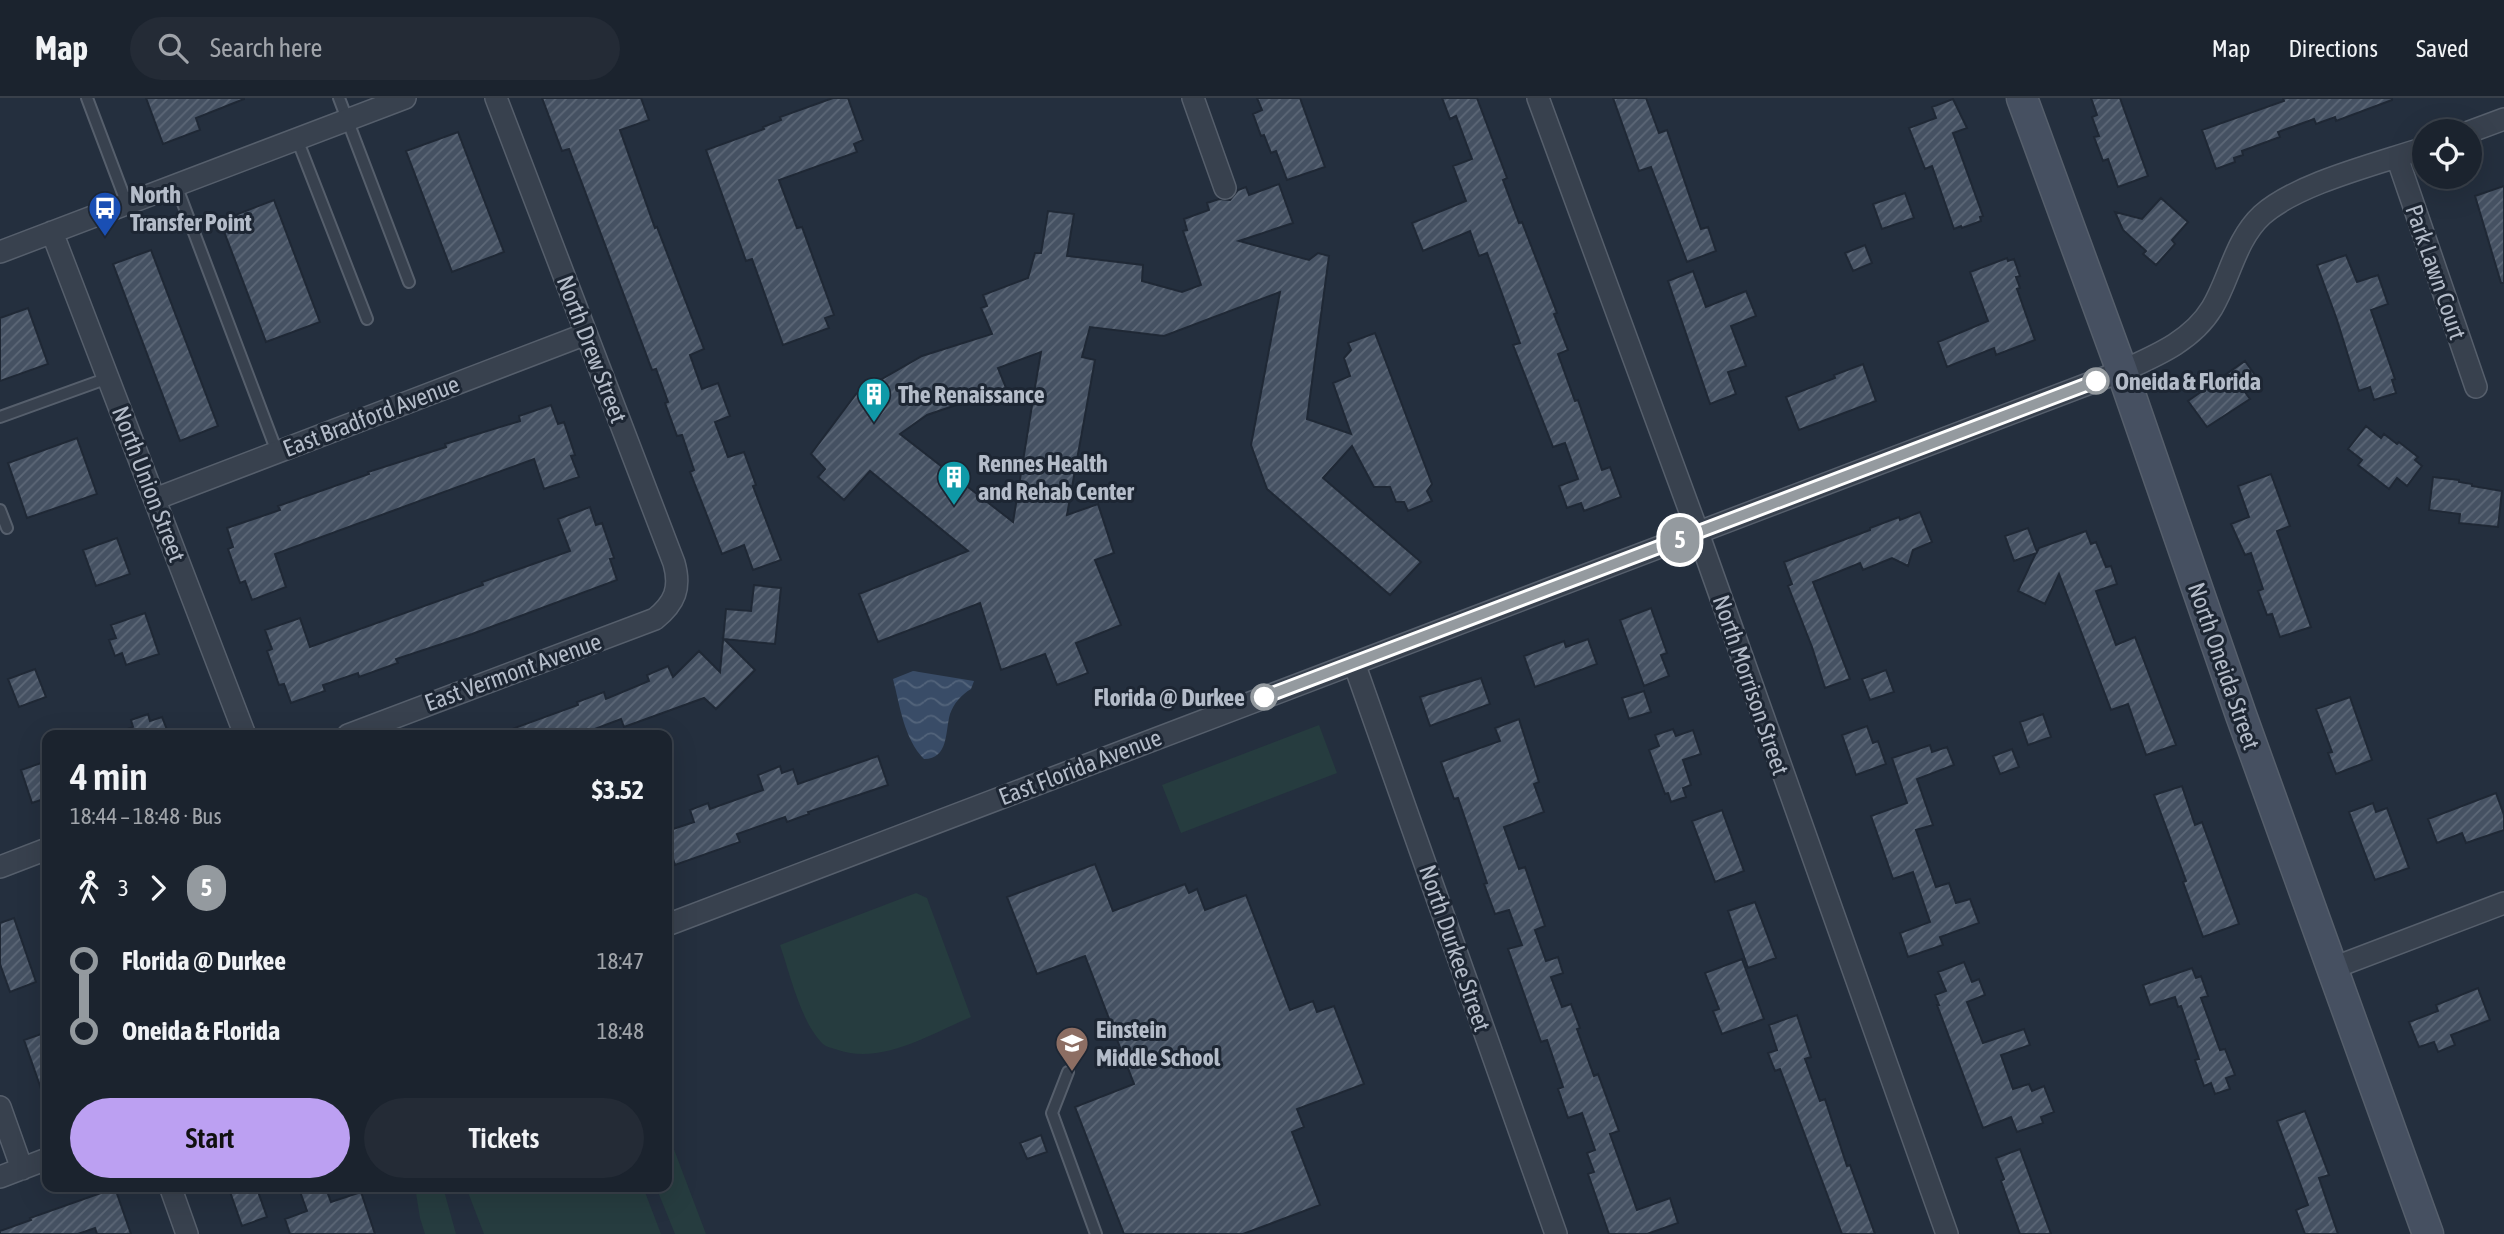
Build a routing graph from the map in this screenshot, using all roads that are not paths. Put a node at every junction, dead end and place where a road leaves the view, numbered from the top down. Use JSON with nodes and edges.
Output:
{"nodes":[{"id":1,"x":87,"y":98,"type":"edge"},
{"id":2,"x":339,"y":98,"type":"edge"},
{"id":3,"x":405,"y":98,"type":"edge"},
{"id":4,"x":496,"y":98,"type":"edge"},
{"id":5,"x":1192,"y":98,"type":"edge"},
{"id":6,"x":1538,"y":98,"type":"edge"},
{"id":7,"x":2022,"y":98,"type":"edge"},
{"id":8,"x":347,"y":120,"type":"junction"},
{"id":9,"x":2504,"y":120,"type":"edge"},
{"id":10,"x":2482,"y":128,"type":"edge"},
{"id":11,"x":297,"y":139,"type":"junction"},
{"id":12,"x":2412,"y":152,"type":"edge"},
{"id":13,"x":2397,"y":157,"type":"junction"},
{"id":14,"x":176,"y":185,"type":"junction"},
{"id":15,"x":1226,"y":188,"type":"dead end"},
{"id":16,"x":127,"y":204,"type":"junction"},
{"id":17,"x":52,"y":232,"type":"junction"},
{"id":18,"x":0,"y":252,"type":"edge"},
{"id":19,"x":409,"y":282,"type":"dead end"},
{"id":20,"x":366,"y":319,"type":"dead end"},
{"id":21,"x":586,"y":334,"type":"junction"},
{"id":22,"x":2122,"y":371,"type":"junction"},
{"id":23,"x":108,"y":378,"type":"junction"},
{"id":24,"x":2476,"y":387,"type":"dead end"},
{"id":25,"x":0,"y":416,"type":"edge"},
{"id":26,"x":277,"y":452,"type":"junction"},
{"id":27,"x":155,"y":499,"type":"junction"},
{"id":28,"x":0,"y":510,"type":"edge"},
{"id":29,"x":7,"y":528,"type":"dead end"},
{"id":30,"x":1698,"y":533,"type":"junction"},
{"id":31,"x":673,"y":601,"type":"joint"},
{"id":32,"x":1354,"y":663,"type":"junction"},
{"id":33,"x":242,"y":730,"type":"edge"},
{"id":34,"x":361,"y":730,"type":"edge"},
{"id":35,"x":42,"y":851,"type":"edge"},
{"id":36,"x":0,"y":867,"type":"edge"},
{"id":37,"x":2504,"y":903,"type":"edge"},
{"id":38,"x":672,"y":923,"type":"edge"},
{"id":39,"x":2333,"y":968,"type":"junction"},
{"id":40,"x":1068,"y":1072,"type":"dead end"},
{"id":41,"x":0,"y":1107,"type":"edge"},
{"id":42,"x":42,"y":1161,"type":"edge"},
{"id":43,"x":22,"y":1168,"type":"junction"},
{"id":44,"x":0,"y":1177,"type":"edge"},
{"id":45,"x":172,"y":1192,"type":"edge"},
{"id":46,"x":187,"y":1234,"type":"edge"},
{"id":47,"x":1096,"y":1234,"type":"edge"},
{"id":48,"x":1556,"y":1234,"type":"edge"},
{"id":49,"x":1947,"y":1234,"type":"edge"},
{"id":50,"x":2428,"y":1234,"type":"edge"}],
"edges":[{"from":1,"to":16,"type":"lane"},
{"from":2,"to":8,"type":"lane"},
{"from":3,"to":8,"type":"street"},
{"from":4,"to":21,"type":"street","name":"North Drew Street"},
{"from":5,"to":15,"type":"street"},
{"from":6,"to":30,"type":"street","name":"North Morrison Street"},
{"from":7,"to":22,"type":"street","name":"North Oneida Street"},
{"from":8,"to":11,"type":"street"},
{"from":8,"to":19,"type":"lane"},
{"from":9,"to":10,"type":"street"},
{"from":11,"to":14,"type":"street"},
{"from":11,"to":20,"type":"lane"},
{"from":12,"to":13,"type":"street","name":"East Florida Avenue"},
{"from":13,"to":22,"type":"street","name":"East Florida Avenue"},
{"from":13,"to":24,"type":"street","name":"Park Lawn Court"},
{"from":14,"to":16,"type":"street"},
{"from":14,"to":26,"type":"lane"},
{"from":16,"to":17,"type":"street"},
{"from":17,"to":18,"type":"street"},
{"from":17,"to":23,"type":"street","name":"North Union Street"},
{"from":21,"to":26,"type":"street","name":"East Bradford Avenue"},
{"from":21,"to":31,"type":"street","name":"North Drew Street"},
{"from":22,"to":30,"type":"street","name":"East Florida Avenue"},
{"from":22,"to":39,"type":"street","name":"North Oneida Street"},
{"from":23,"to":25,"type":"lane"},
{"from":23,"to":27,"type":"street","name":"North Union Street"},
{"from":26,"to":27,"type":"street","name":"East Bradford Avenue"},
{"from":27,"to":33,"type":"street","name":"North Union Street"},
{"from":28,"to":29,"type":"lane"},
{"from":30,"to":32,"type":"street","name":"East Florida Avenue"},
{"from":30,"to":49,"type":"street","name":"North Morrison Street"},
{"from":31,"to":34,"type":"street","name":"East Vermont Avenue"},
{"from":32,"to":38,"type":"street","name":"East Florida Avenue"},
{"from":32,"to":48,"type":"street","name":"North Durkee Street"},
{"from":35,"to":36,"type":"street"},
{"from":37,"to":39,"type":"street"},
{"from":39,"to":50,"type":"street","name":"North Oneida Street"},
{"from":40,"to":47,"type":"lane"},
{"from":41,"to":43,"type":"street"},
{"from":42,"to":43,"type":"street"},
{"from":43,"to":44,"type":"street"},
{"from":45,"to":46,"type":"street"}]}
